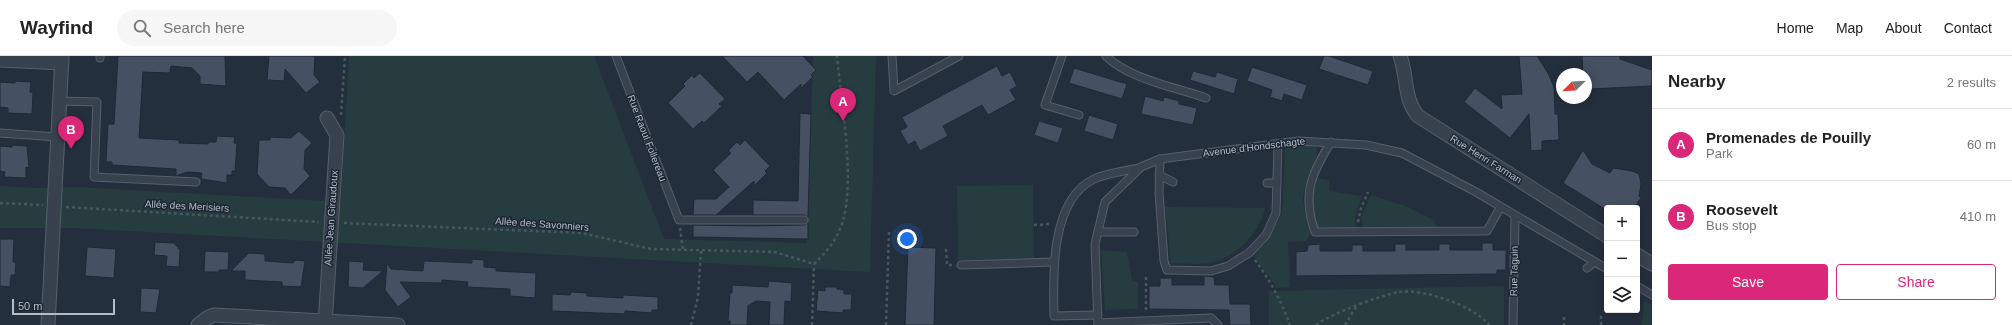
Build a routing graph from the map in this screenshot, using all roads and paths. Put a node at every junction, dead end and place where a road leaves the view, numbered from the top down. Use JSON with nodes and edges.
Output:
{"nodes":[{"id":1,"x":345,"y":56,"type":"edge"},
{"id":2,"x":616,"y":56,"type":"edge"},
{"id":3,"x":837,"y":56,"type":"edge"},
{"id":4,"x":892,"y":56,"type":"edge"},
{"id":5,"x":959,"y":56,"type":"edge"},
{"id":6,"x":1062,"y":56,"type":"edge"},
{"id":7,"x":1106,"y":56,"type":"edge"},
{"id":8,"x":1400,"y":56,"type":"edge"},
{"id":9,"x":0,"y":60,"type":"edge"},
{"id":10,"x":62,"y":60,"type":"edge"},
{"id":11,"x":1206,"y":98,"type":"dead end"},
{"id":12,"x":60,"y":101,"type":"junction"},
{"id":13,"x":1079,"y":115,"type":"dead end"},
{"id":14,"x":327,"y":118,"type":"dead end"},
{"id":15,"x":0,"y":133,"type":"edge"},
{"id":16,"x":336,"y":134,"type":"junction"},
{"id":17,"x":58,"y":137,"type":"junction"},
{"id":18,"x":1331,"y":142,"type":"junction"},
{"id":19,"x":1278,"y":144,"type":"junction"},
{"id":20,"x":1160,"y":159,"type":"junction"},
{"id":21,"x":1141,"y":167,"type":"junction"},
{"id":22,"x":1159,"y":175,"type":"junction"},
{"id":23,"x":196,"y":182,"type":"dead end"},
{"id":24,"x":1172,"y":182,"type":"dead end"},
{"id":25,"x":1267,"y":183,"type":"dead end"},
{"id":26,"x":1277,"y":183,"type":"junction"},
{"id":27,"x":1368,"y":192,"type":"dead end"},
{"id":28,"x":0,"y":203,"type":"edge"},
{"id":29,"x":54,"y":206,"type":"junction"},
{"id":30,"x":1500,"y":208,"type":"junction"},
{"id":31,"x":1515,"y":216,"type":"junction"},
{"id":32,"x":679,"y":220,"type":"junction"},
{"id":33,"x":804,"y":220,"type":"dead end"},
{"id":34,"x":319,"y":222,"type":"dead end"},
{"id":35,"x":338,"y":223,"type":"dead end"},
{"id":36,"x":1061,"y":224,"type":"junction"},
{"id":37,"x":1034,"y":225,"type":"dead end"},
{"id":38,"x":890,"y":231,"type":"dead end"},
{"id":39,"x":1098,"y":232,"type":"junction"},
{"id":40,"x":1134,"y":232,"type":"dead end"},
{"id":41,"x":1359,"y":232,"type":"junction"},
{"id":42,"x":1604,"y":234,"type":"edge"},
{"id":43,"x":946,"y":249,"type":"dead end"},
{"id":44,"x":683,"y":250,"type":"junction"},
{"id":45,"x":701,"y":250,"type":"junction"},
{"id":46,"x":1249,"y":253,"type":"junction"},
{"id":47,"x":1640,"y":257,"type":"edge"},
{"id":48,"x":1053,"y":262,"type":"junction"},
{"id":49,"x":1596,"y":262,"type":"junction"},
{"id":50,"x":814,"y":264,"type":"junction"},
{"id":51,"x":1652,"y":264,"type":"edge"},
{"id":52,"x":947,"y":265,"type":"dead end"},
{"id":53,"x":961,"y":265,"type":"dead end"},
{"id":54,"x":1604,"y":267,"type":"edge"},
{"id":55,"x":1586,"y":268,"type":"dead end"},
{"id":56,"x":1146,"y":277,"type":"dead end"},
{"id":57,"x":1640,"y":289,"type":"edge"},
{"id":58,"x":1652,"y":295,"type":"edge"},
{"id":59,"x":1356,"y":306,"type":"junction"},
{"id":60,"x":1098,"y":315,"type":"junction"},
{"id":61,"x":1601,"y":316,"type":"dead end"},
{"id":62,"x":1564,"y":317,"type":"dead end"},
{"id":63,"x":1146,"y":321,"type":"junction"},
{"id":64,"x":325,"y":323,"type":"edge"},
{"id":65,"x":1098,"y":324,"type":"edge"},
{"id":66,"x":1127,"y":324,"type":"edge"},
{"id":67,"x":48,"y":325,"type":"edge"},
{"id":68,"x":198,"y":325,"type":"edge"},
{"id":69,"x":398,"y":325,"type":"edge"},
{"id":70,"x":691,"y":325,"type":"edge"},
{"id":71,"x":812,"y":325,"type":"edge"},
{"id":72,"x":886,"y":325,"type":"edge"},
{"id":73,"x":1218,"y":325,"type":"edge"},
{"id":74,"x":1290,"y":325,"type":"edge"},
{"id":75,"x":1316,"y":325,"type":"edge"},
{"id":76,"x":1345,"y":325,"type":"edge"},
{"id":77,"x":1489,"y":325,"type":"edge"},
{"id":78,"x":1513,"y":325,"type":"edge"},
{"id":79,"x":1564,"y":325,"type":"edge"},
{"id":80,"x":1600,"y":325,"type":"edge"}],
"edges":[{"from":1,"to":16,"type":"path"},
{"from":2,"to":32,"type":"lane","name":"Rue Raoul Follereau"},
{"from":3,"to":50,"type":"path"},
{"from":4,"to":5,"type":"lane"},
{"from":6,"to":13,"type":"lane"},
{"from":7,"to":11,"type":"lane"},
{"from":8,"to":42,"type":"street","name":"Rue Henri Farman"},
{"from":9,"to":10,"type":"street"},
{"from":10,"to":12,"type":"street"},
{"from":12,"to":17,"type":"street"},
{"from":12,"to":23,"type":"lane"},
{"from":14,"to":16,"type":"street"},
{"from":15,"to":17,"type":"lane"},
{"from":16,"to":64,"type":"street","name":"Allée Jean Giraudoux"},
{"from":17,"to":29,"type":"street"},
{"from":18,"to":19,"type":"lane","name":"Avenue d'Hondschagte"},
{"from":18,"to":30,"type":"lane","name":"Avenue d'Hondschagte"},
{"from":18,"to":41,"type":"lane"},
{"from":19,"to":20,"type":"lane","name":"Avenue d'Hondschagte"},
{"from":19,"to":26,"type":"lane"},
{"from":20,"to":21,"type":"lane","name":"Avenue d'Hondschagte"},
{"from":20,"to":22,"type":"lane"},
{"from":21,"to":36,"type":"lane"},
{"from":21,"to":39,"type":"lane","name":"Avenue d'Hondschagte"},
{"from":22,"to":24,"type":"lane"},
{"from":22,"to":46,"type":"lane"},
{"from":25,"to":26,"type":"lane"},
{"from":26,"to":46,"type":"lane"},
{"from":27,"to":41,"type":"path"},
{"from":28,"to":29,"type":"path","name":"Allée des Merisiers"},
{"from":29,"to":34,"type":"path","name":"Allée des Merisiers"},
{"from":29,"to":67,"type":"street"},
{"from":30,"to":31,"type":"lane","name":"Avenue d'Hondschagte"},
{"from":30,"to":41,"type":"lane"},
{"from":31,"to":49,"type":"lane","name":"Avenue d'Hondschagte"},
{"from":31,"to":78,"type":"lane","name":"Rue Taguin"},
{"from":32,"to":33,"type":"lane"},
{"from":32,"to":44,"type":"path"},
{"from":35,"to":44,"type":"path","name":"Allée des Savonniers"},
{"from":36,"to":37,"type":"path"},
{"from":36,"to":48,"type":"lane"},
{"from":38,"to":72,"type":"path"},
{"from":39,"to":40,"type":"lane"},
{"from":39,"to":60,"type":"lane","name":"Avenue d'Hondschagte"},
{"from":43,"to":52,"type":"path"},
{"from":44,"to":45,"type":"path","name":"Allée des Savonniers"},
{"from":45,"to":50,"type":"path","name":"Allée des Savonniers"},
{"from":45,"to":70,"type":"path"},
{"from":46,"to":74,"type":"path"},
{"from":47,"to":51,"type":"street"},
{"from":48,"to":53,"type":"lane"},
{"from":48,"to":60,"type":"lane"},
{"from":49,"to":54,"type":"lane","name":"Avenue d'Hondschagte"},
{"from":49,"to":55,"type":"lane"},
{"from":50,"to":71,"type":"path"},
{"from":56,"to":63,"type":"path"},
{"from":57,"to":58,"type":"lane"},
{"from":59,"to":75,"type":"path"},
{"from":59,"to":76,"type":"path"},
{"from":59,"to":77,"type":"path"},
{"from":60,"to":65,"type":"lane","name":"Avenue d'Hondschagte"},
{"from":61,"to":80,"type":"path"},
{"from":62,"to":79,"type":"path"},
{"from":63,"to":66,"type":"lane"},
{"from":63,"to":73,"type":"lane"},
{"from":64,"to":68,"type":"street"},
{"from":64,"to":69,"type":"street"},
{"from":65,"to":66,"type":"lane"}]}
